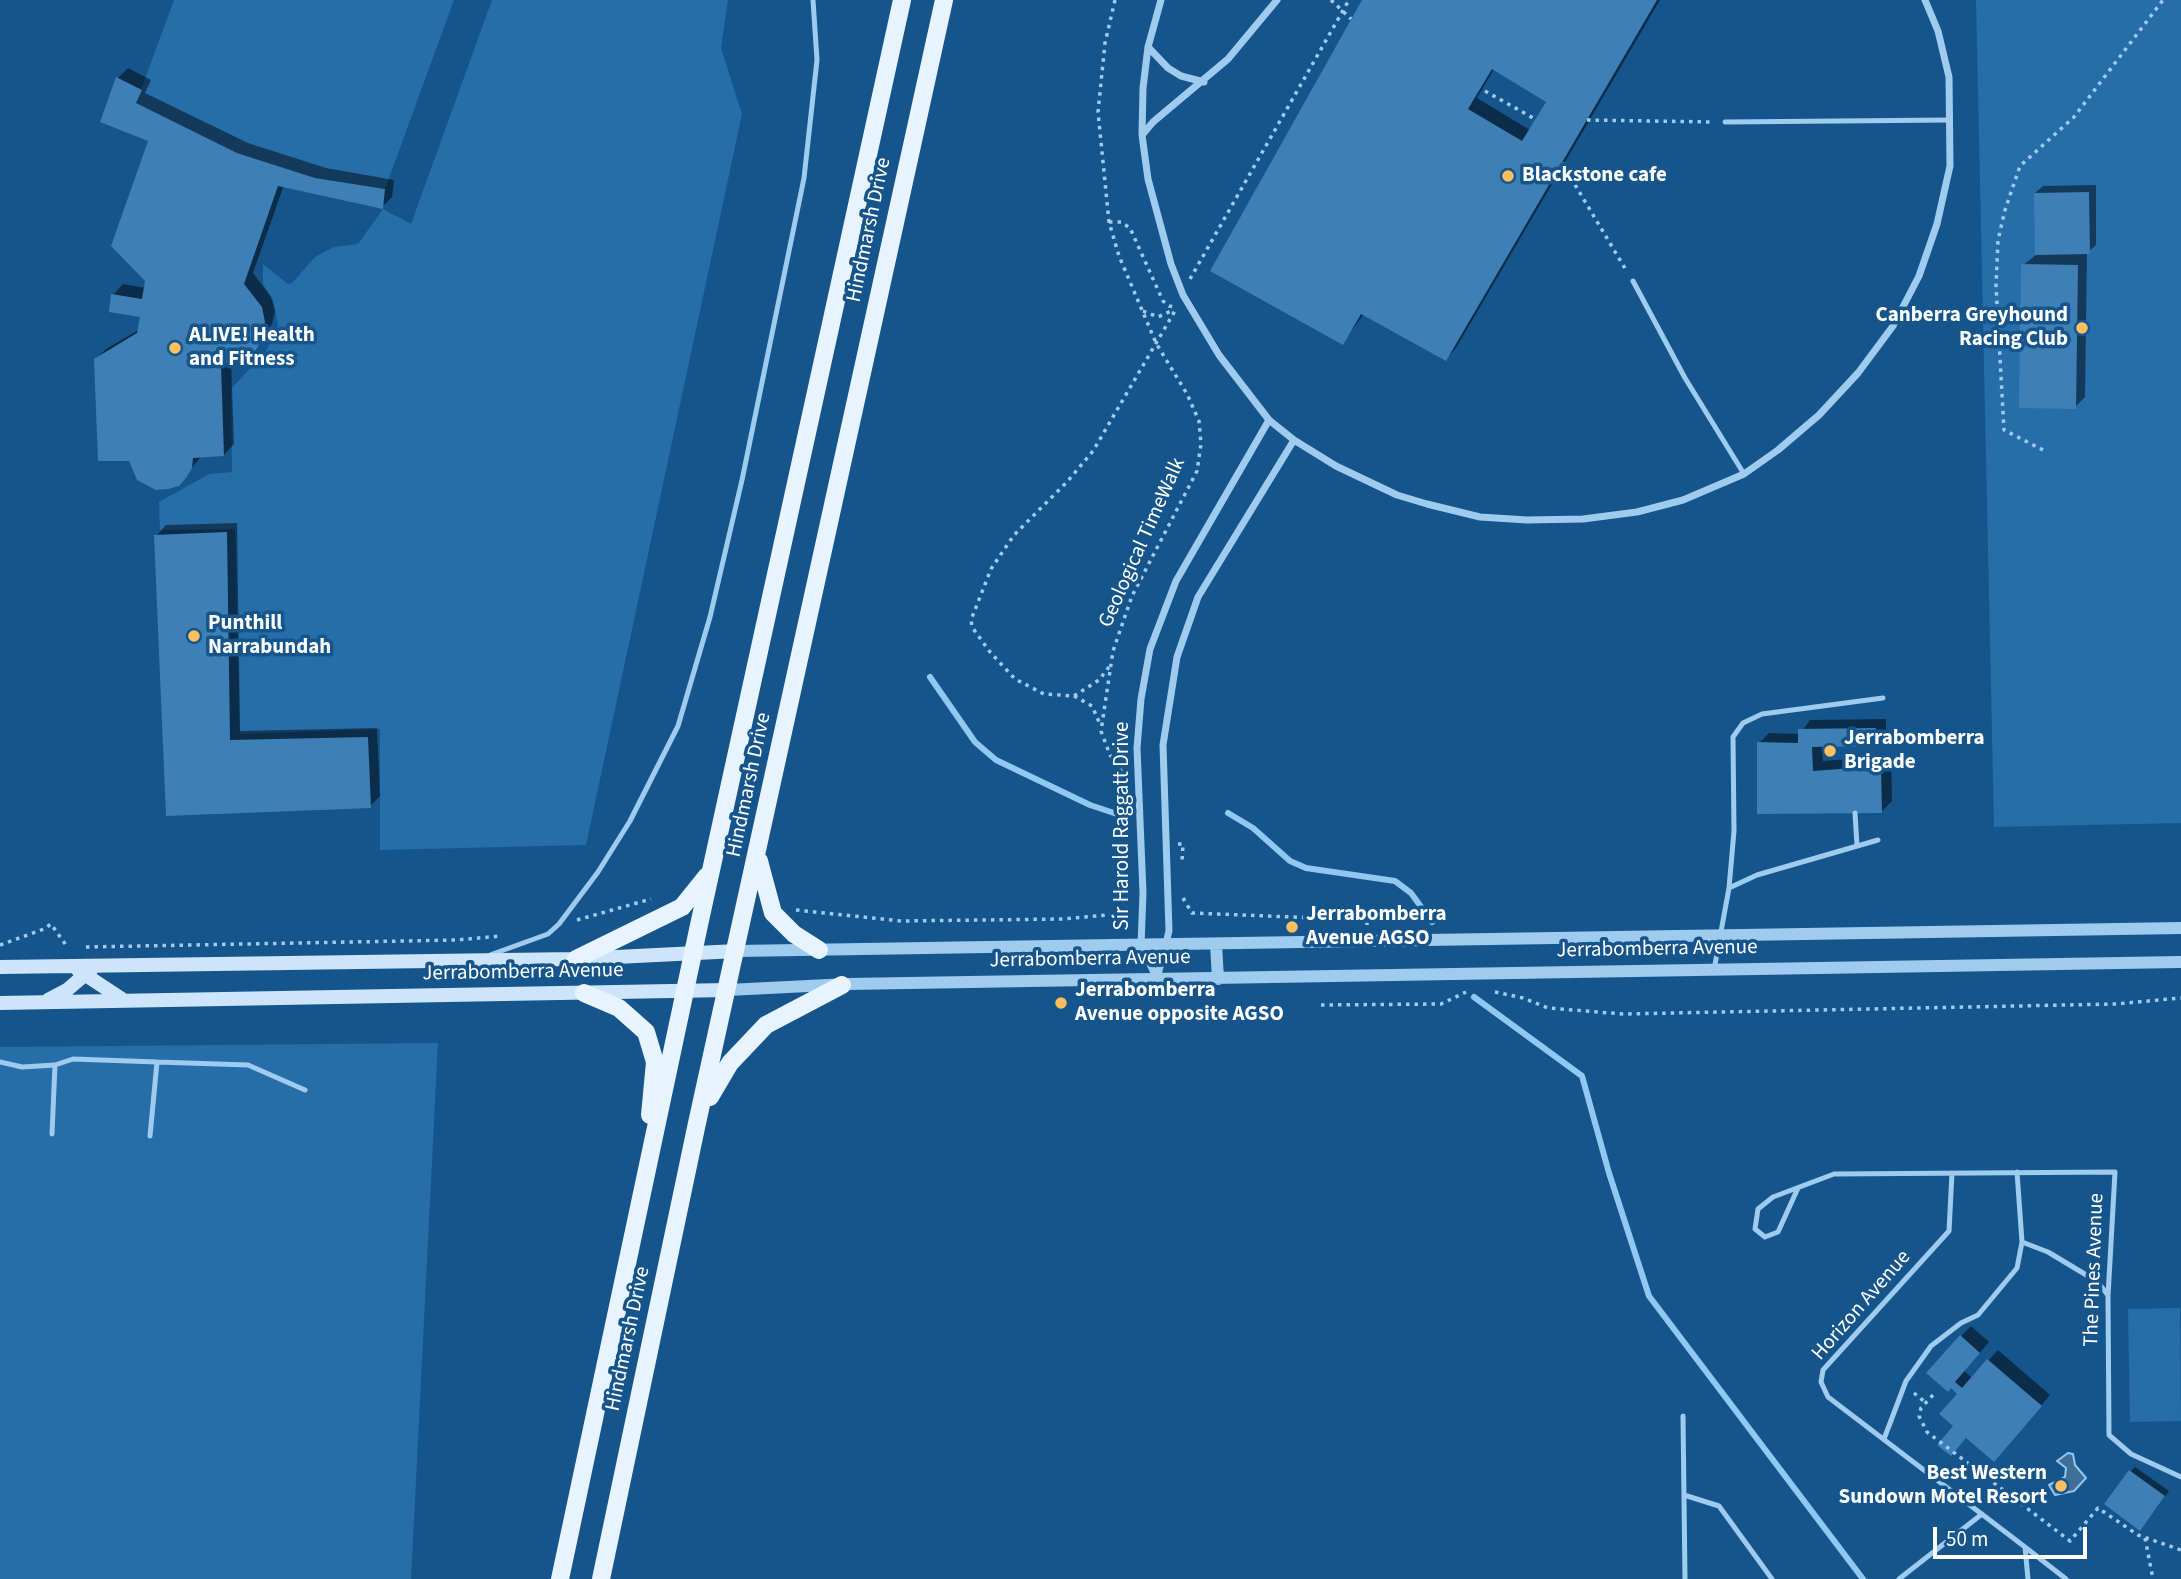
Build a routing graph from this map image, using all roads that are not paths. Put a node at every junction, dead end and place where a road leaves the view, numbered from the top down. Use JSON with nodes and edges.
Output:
{"nodes":[{"id":1,"x":813,"y":0,"type":"edge"},
{"id":2,"x":902,"y":0,"type":"edge"},
{"id":3,"x":944,"y":0,"type":"edge"},
{"id":4,"x":1161,"y":0,"type":"edge"},
{"id":5,"x":1277,"y":0,"type":"edge"},
{"id":6,"x":1925,"y":0,"type":"edge"},
{"id":7,"x":1148,"y":47,"type":"junction"},
{"id":8,"x":1204,"y":82,"type":"junction"},
{"id":9,"x":1950,"y":120,"type":"junction"},
{"id":10,"x":1726,"y":122,"type":"road end"},
{"id":11,"x":1142,"y":135,"type":"junction"},
{"id":12,"x":1633,"y":281,"type":"road end"},
{"id":13,"x":1269,"y":420,"type":"junction"},
{"id":14,"x":1294,"y":440,"type":"junction"},
{"id":15,"x":1744,"y":474,"type":"junction"},
{"id":16,"x":1883,"y":698,"type":"dead end"},
{"id":17,"x":1855,"y":813,"type":"dead end"},
{"id":18,"x":1878,"y":840,"type":"dead end"},
{"id":19,"x":1857,"y":846,"type":"junction"},
{"id":20,"x":758,"y":854,"type":"junction"},
{"id":21,"x":711,"y":872,"type":"junction"},
{"id":22,"x":1729,"y":888,"type":"junction"},
{"id":23,"x":2181,"y":928,"type":"edge"},
{"id":24,"x":1718,"y":936,"type":"junction"},
{"id":25,"x":1167,"y":944,"type":"junction"},
{"id":26,"x":1216,"y":944,"type":"junction"},
{"id":27,"x":1141,"y":945,"type":"junction"},
{"id":28,"x":819,"y":950,"type":"junction"},
{"id":29,"x":737,"y":951,"type":"junction"},
{"id":30,"x":693,"y":953,"type":"junction"},
{"id":31,"x":576,"y":959,"type":"junction"},
{"id":32,"x":474,"y":960,"type":"junction"},
{"id":33,"x":2181,"y":962,"type":"edge"},
{"id":34,"x":0,"y":967,"type":"edge"},
{"id":35,"x":85,"y":970,"type":"junction"},
{"id":36,"x":1714,"y":970,"type":"junction"},
{"id":37,"x":1218,"y":979,"type":"junction"},
{"id":38,"x":1157,"y":980,"type":"junction"},
{"id":39,"x":842,"y":985,"type":"junction"},
{"id":40,"x":686,"y":990,"type":"junction"},
{"id":41,"x":727,"y":990,"type":"junction"},
{"id":42,"x":584,"y":993,"type":"junction"},
{"id":43,"x":124,"y":1000,"type":"junction"},
{"id":44,"x":46,"y":1002,"type":"junction"},
{"id":45,"x":0,"y":1003,"type":"edge"},
{"id":46,"x":0,"y":1062,"type":"edge"},
{"id":47,"x":157,"y":1062,"type":"junction"},
{"id":48,"x":55,"y":1065,"type":"junction"},
{"id":49,"x":305,"y":1090,"type":"dead end"},
{"id":50,"x":697,"y":1123,"type":"junction"},
{"id":51,"x":52,"y":1134,"type":"dead end"},
{"id":52,"x":150,"y":1136,"type":"dead end"},
{"id":53,"x":2017,"y":1172,"type":"junction"},
{"id":54,"x":1952,"y":1173,"type":"junction"},
{"id":55,"x":1798,"y":1188,"type":"junction"},
{"id":56,"x":640,"y":1209,"type":"junction"},
{"id":57,"x":2022,"y":1242,"type":"junction"},
{"id":58,"x":2108,"y":1296,"type":"junction"},
{"id":59,"x":1683,"y":1416,"type":"dead end"},
{"id":60,"x":1884,"y":1439,"type":"junction"},
{"id":61,"x":2181,"y":1477,"type":"edge"},
{"id":62,"x":1684,"y":1494,"type":"junction"},
{"id":63,"x":1982,"y":1514,"type":"junction"},
{"id":64,"x":2025,"y":1547,"type":"junction"},
{"id":65,"x":560,"y":1579,"type":"edge"},
{"id":66,"x":601,"y":1579,"type":"edge"},
{"id":67,"x":1685,"y":1579,"type":"edge"},
{"id":68,"x":1772,"y":1579,"type":"edge"},
{"id":69,"x":1899,"y":1579,"type":"edge"},
{"id":70,"x":2028,"y":1579,"type":"edge"},
{"id":71,"x":2066,"y":1579,"type":"edge"}],
"edges":[{"from":1,"to":32,"type":"lane"},
{"from":2,"to":21,"type":"main road","name":"Hindmarsh Drive"},
{"from":3,"to":20,"type":"main road","name":"Hindmarsh Drive"},
{"from":4,"to":7,"type":"street"},
{"from":5,"to":8,"type":"street"},
{"from":6,"to":9,"type":"street"},
{"from":7,"to":8,"type":"street"},
{"from":7,"to":11,"type":"street"},
{"from":8,"to":11,"type":"street"},
{"from":9,"to":10,"type":"lane"},
{"from":9,"to":15,"type":"street"},
{"from":11,"to":13,"type":"street"},
{"from":12,"to":15,"type":"lane"},
{"from":13,"to":14,"type":"street"},
{"from":13,"to":27,"type":"street","name":"Sir Harold Raggatt Drive"},
{"from":14,"to":15,"type":"street"},
{"from":14,"to":25,"type":"street","name":"Sir Harold Raggatt Drive"},
{"from":16,"to":22,"type":"lane"},
{"from":17,"to":19,"type":"lane"},
{"from":18,"to":19,"type":"lane"},
{"from":19,"to":22,"type":"lane"},
{"from":20,"to":28,"type":"main road"},
{"from":20,"to":29,"type":"main road","name":"Hindmarsh Drive"},
{"from":21,"to":30,"type":"main road","name":"Hindmarsh Drive"},
{"from":21,"to":31,"type":"main road"},
{"from":22,"to":24,"type":"lane"},
{"from":23,"to":24,"type":"street","name":"Jerrabomberra Avenue"},
{"from":24,"to":26,"type":"street","name":"Jerrabomberra Avenue"},
{"from":24,"to":36,"type":"lane"},
{"from":25,"to":26,"type":"street","name":"Jerrabomberra Avenue"},
{"from":25,"to":27,"type":"street","name":"Jerrabomberra Avenue"},
{"from":25,"to":38,"type":"street","name":"Sir Harold Raggatt Drive"},
{"from":26,"to":37,"type":"street"},
{"from":27,"to":28,"type":"street","name":"Jerrabomberra Avenue"},
{"from":27,"to":38,"type":"street","name":"Sir Harold Raggatt Drive"},
{"from":28,"to":29,"type":"street","name":"Jerrabomberra Avenue"},
{"from":29,"to":30,"type":"main road","name":"Jerrabomberra Avenue"},
{"from":29,"to":41,"type":"main road","name":"Hindmarsh Drive"},
{"from":30,"to":31,"type":"main road","name":"Jerrabomberra Avenue"},
{"from":30,"to":40,"type":"main road","name":"Hindmarsh Drive"},
{"from":31,"to":32,"type":"main road","name":"Jerrabomberra Avenue"},
{"from":32,"to":35,"type":"main road","name":"Jerrabomberra Avenue"},
{"from":33,"to":36,"type":"street","name":"Jerrabomberra Avenue"},
{"from":34,"to":35,"type":"main road","name":"Jerrabomberra Avenue"},
{"from":35,"to":43,"type":"main road"},
{"from":35,"to":44,"type":"main road"},
{"from":36,"to":37,"type":"street","name":"Jerrabomberra Avenue"},
{"from":37,"to":38,"type":"street","name":"Jerrabomberra Avenue"},
{"from":38,"to":39,"type":"street","name":"Jerrabomberra Avenue"},
{"from":39,"to":41,"type":"street","name":"Jerrabomberra Avenue"},
{"from":39,"to":50,"type":"main road"},
{"from":40,"to":41,"type":"main road","name":"Jerrabomberra Avenue"},
{"from":40,"to":42,"type":"main road","name":"Jerrabomberra Avenue"},
{"from":40,"to":56,"type":"main road","name":"Hindmarsh Drive"},
{"from":41,"to":50,"type":"main road","name":"Hindmarsh Drive"},
{"from":42,"to":43,"type":"main road","name":"Jerrabomberra Avenue"},
{"from":42,"to":56,"type":"main road"},
{"from":43,"to":44,"type":"main road","name":"Jerrabomberra Avenue"},
{"from":44,"to":45,"type":"main road","name":"Jerrabomberra Avenue"},
{"from":46,"to":48,"type":"lane"},
{"from":47,"to":48,"type":"lane"},
{"from":47,"to":49,"type":"lane"},
{"from":47,"to":52,"type":"lane"},
{"from":48,"to":51,"type":"lane"},
{"from":50,"to":66,"type":"main road","name":"Hindmarsh Drive"},
{"from":53,"to":54,"type":"lane","name":"The Pines Avenue"},
{"from":53,"to":57,"type":"lane"},
{"from":53,"to":58,"type":"lane","name":"The Pines Avenue"},
{"from":54,"to":55,"type":"lane","name":"The Pines Avenue"},
{"from":54,"to":60,"type":"lane","name":"Horizon Avenue"},
{"from":55,"to":55,"type":"lane","name":"The Pines Avenue"},
{"from":56,"to":65,"type":"main road","name":"Hindmarsh Drive"},
{"from":57,"to":58,"type":"lane"},
{"from":57,"to":60,"type":"lane"},
{"from":58,"to":61,"type":"lane","name":"The Pines Avenue"},
{"from":59,"to":62,"type":"lane"},
{"from":60,"to":63,"type":"lane","name":"Horizon Avenue"},
{"from":62,"to":67,"type":"lane"},
{"from":62,"to":68,"type":"lane"},
{"from":63,"to":64,"type":"lane","name":"Horizon Avenue"},
{"from":63,"to":69,"type":"lane"},
{"from":64,"to":70,"type":"lane"},
{"from":64,"to":71,"type":"lane","name":"Horizon Avenue"}]}
